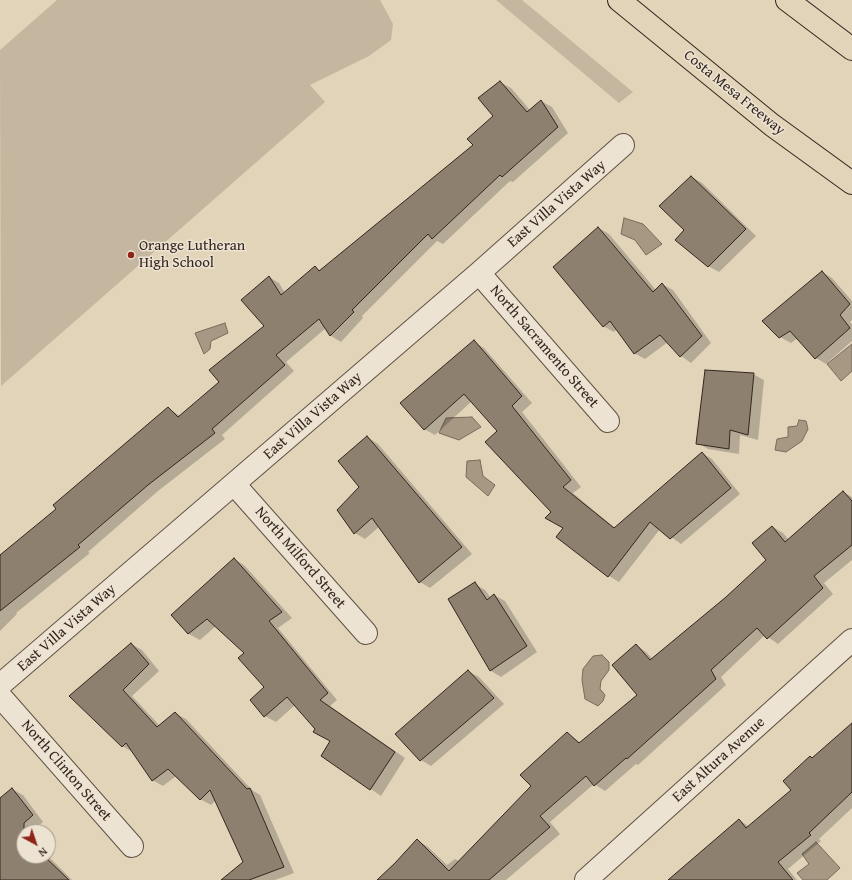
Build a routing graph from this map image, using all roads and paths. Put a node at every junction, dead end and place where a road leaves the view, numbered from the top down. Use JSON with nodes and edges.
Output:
{"nodes":[{"id":1,"x":620,"y":0,"type":"edge"},
{"id":2,"x":787,"y":0,"type":"edge"},
{"id":3,"x":852,"y":49,"type":"edge"},
{"id":4,"x":623,"y":145,"type":"dead end"},
{"id":5,"x":852,"y":183,"type":"edge"},
{"id":6,"x":479,"y":273,"type":"junction"},
{"id":7,"x":608,"y":421,"type":"dead end"},
{"id":8,"x":234,"y":484,"type":"junction"},
{"id":9,"x":366,"y":633,"type":"dead end"},
{"id":10,"x":852,"y":640,"type":"edge"},
{"id":11,"x":0,"y":685,"type":"edge"},
{"id":12,"x":0,"y":696,"type":"edge"},
{"id":13,"x":132,"y":846,"type":"dead end"},
{"id":14,"x":586,"y":880,"type":"edge"}],
"edges":[{"from":1,"to":5,"type":"highway","name":"Costa Mesa Freeway"},
{"from":2,"to":3,"type":"highway"},
{"from":4,"to":6,"type":"street","name":"East Villa Vista Way"},
{"from":6,"to":7,"type":"street","name":"North Sacramento Street"},
{"from":6,"to":8,"type":"street","name":"East Villa Vista Way"},
{"from":8,"to":9,"type":"street","name":"North Milford Street"},
{"from":8,"to":11,"type":"street","name":"East Villa Vista Way"},
{"from":10,"to":14,"type":"street","name":"East Altura Avenue"},
{"from":12,"to":13,"type":"street","name":"North Clinton Street"}]}
